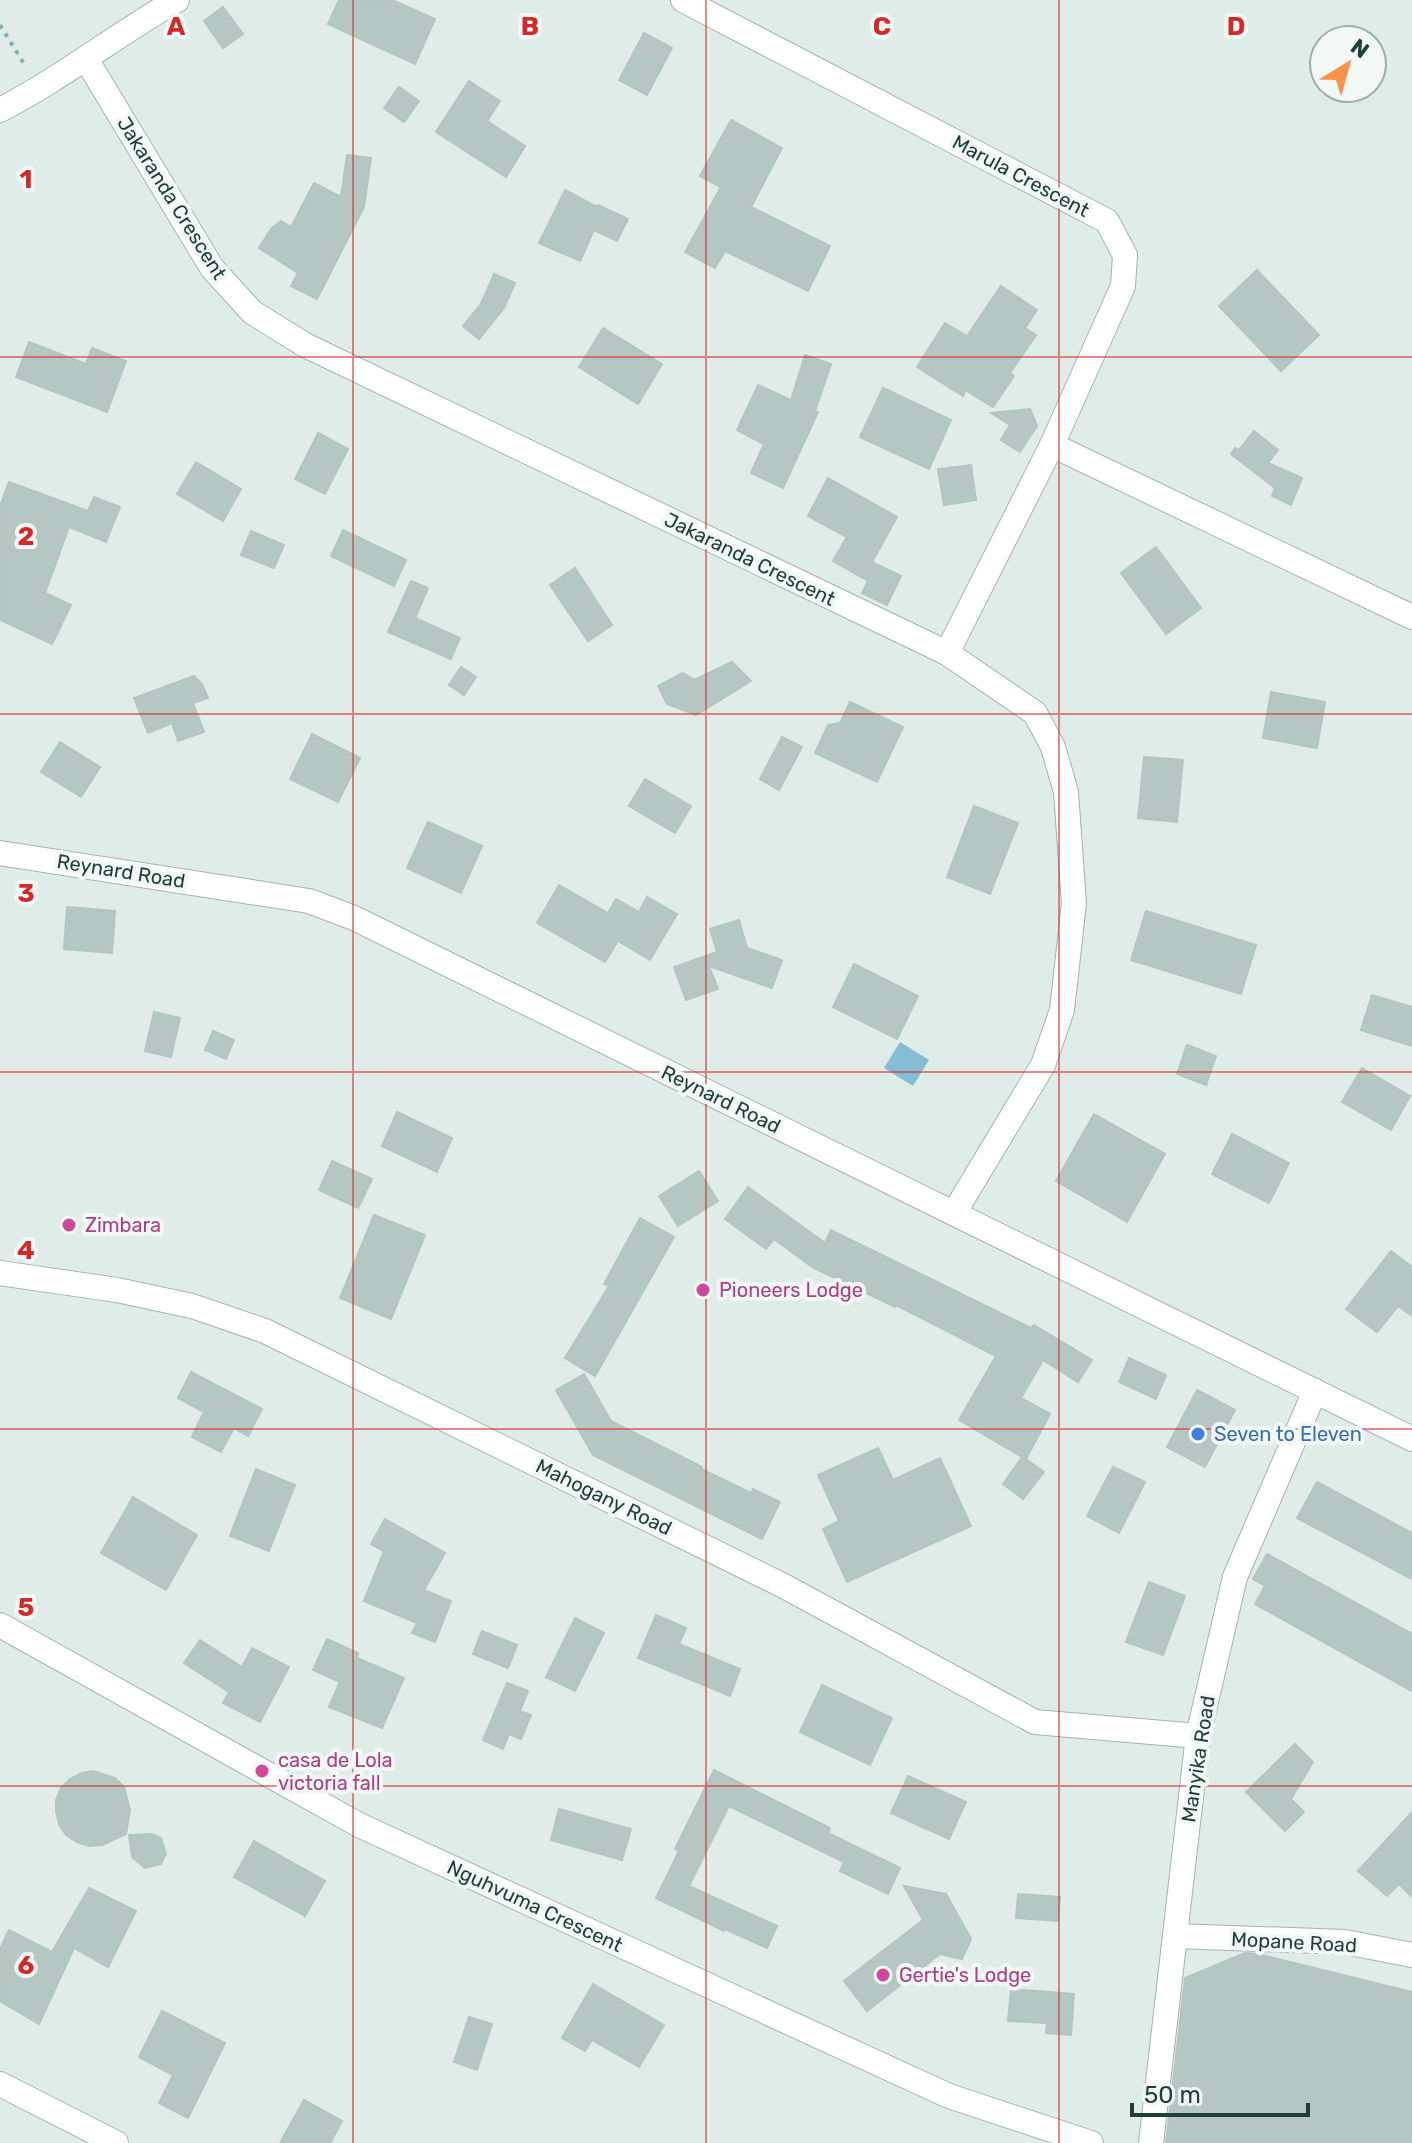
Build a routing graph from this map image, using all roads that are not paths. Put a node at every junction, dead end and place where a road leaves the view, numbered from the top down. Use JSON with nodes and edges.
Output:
{"nodes":[{"id":1,"x":177,"y":0,"type":"edge"},
{"id":2,"x":683,"y":0,"type":"edge"},
{"id":3,"x":86,"y":59,"type":"junction"},
{"id":4,"x":0,"y":110,"type":"edge"},
{"id":5,"x":1052,"y":445,"type":"junction"},
{"id":6,"x":1412,"y":617,"type":"edge"},
{"id":7,"x":947,"y":653,"type":"junction"},
{"id":8,"x":0,"y":853,"type":"edge"},
{"id":9,"x":954,"y":1213,"type":"junction"},
{"id":10,"x":0,"y":1273,"type":"edge"},
{"id":11,"x":1315,"y":1391,"type":"junction"},
{"id":12,"x":1412,"y":1439,"type":"edge"},
{"id":13,"x":0,"y":1625,"type":"edge"},
{"id":14,"x":1198,"y":1736,"type":"junction"},
{"id":15,"x":1175,"y":1936,"type":"junction"},
{"id":16,"x":1412,"y":1955,"type":"edge"},
{"id":17,"x":0,"y":2084,"type":"edge"},
{"id":18,"x":116,"y":2143,"type":"edge"},
{"id":19,"x":1091,"y":2143,"type":"edge"},
{"id":20,"x":1151,"y":2143,"type":"edge"}],
"edges":[{"from":1,"to":3,"type":"street"},
{"from":2,"to":5,"type":"street","name":"Marula Crescent"},
{"from":3,"to":4,"type":"street"},
{"from":3,"to":7,"type":"street","name":"Jakaranda Crescent"},
{"from":5,"to":6,"type":"street"},
{"from":5,"to":7,"type":"street","name":"Marula Crescent"},
{"from":7,"to":9,"type":"street","name":"Jakaranda Crescent"},
{"from":8,"to":9,"type":"street","name":"Reynard Road"},
{"from":9,"to":11,"type":"street","name":"Reynard Road"},
{"from":10,"to":14,"type":"street","name":"Mahogany Road"},
{"from":11,"to":12,"type":"street","name":"Reynard Road"},
{"from":11,"to":14,"type":"street","name":"Manyika Road"},
{"from":13,"to":19,"type":"street","name":"Nguhvuma Crescent"},
{"from":14,"to":15,"type":"street","name":"Manyika Road"},
{"from":15,"to":16,"type":"street","name":"Mopane Road"},
{"from":15,"to":20,"type":"street","name":"Manyika Road"},
{"from":17,"to":18,"type":"street"}]}
